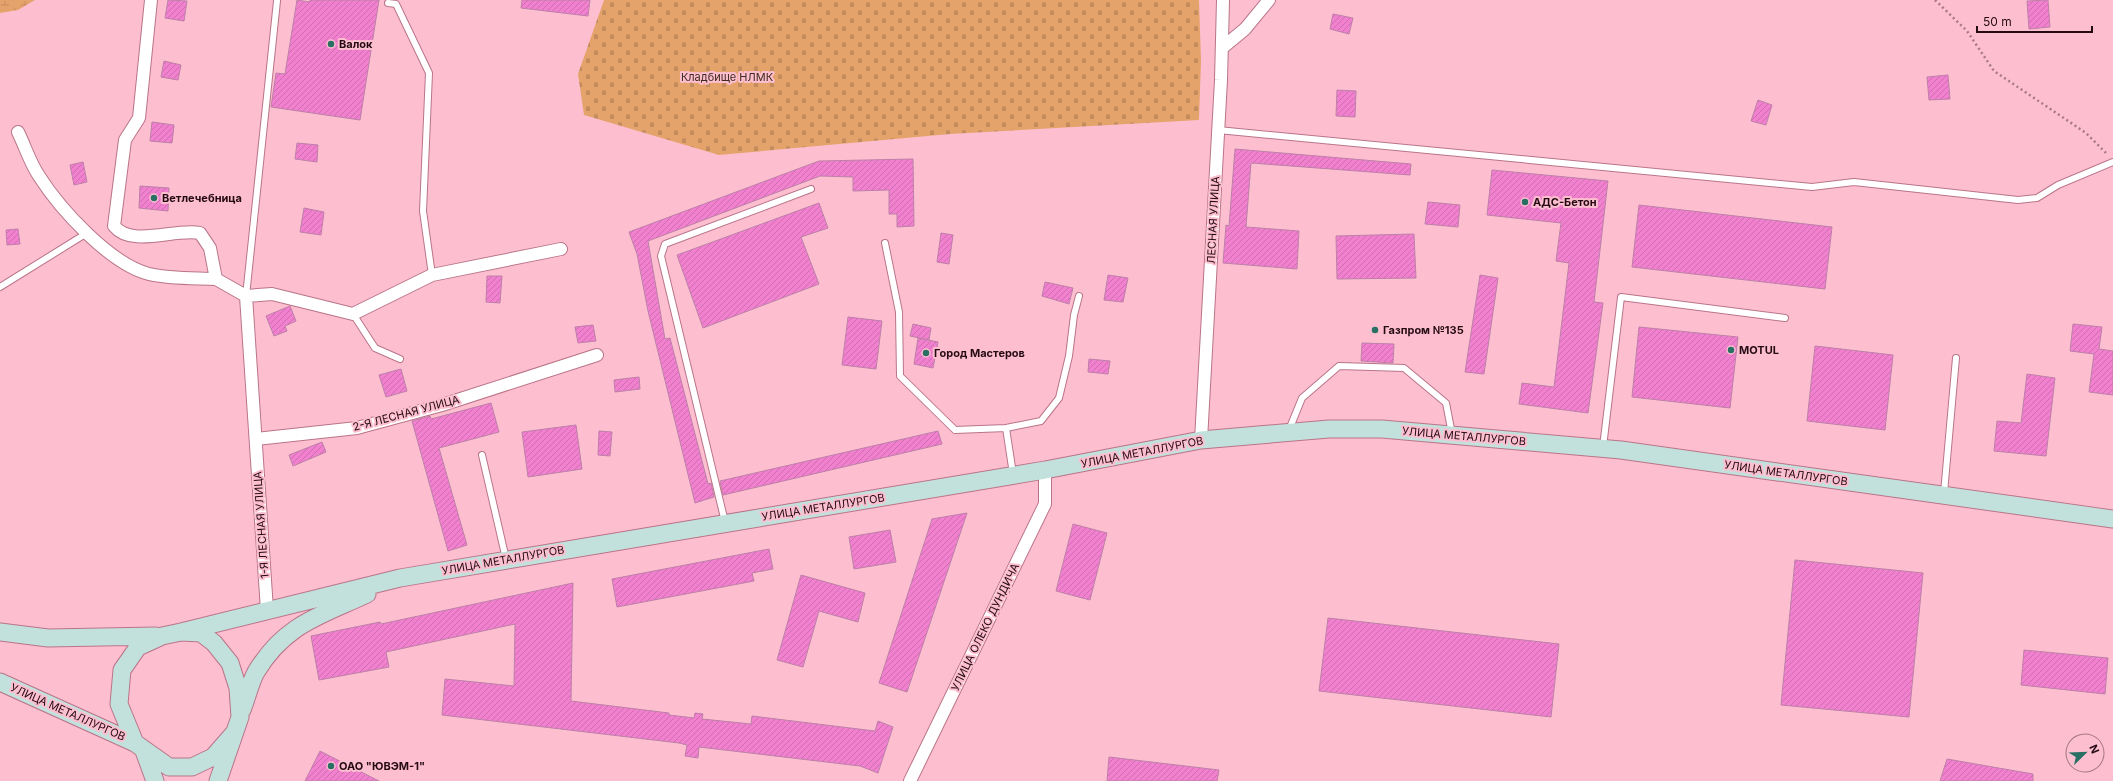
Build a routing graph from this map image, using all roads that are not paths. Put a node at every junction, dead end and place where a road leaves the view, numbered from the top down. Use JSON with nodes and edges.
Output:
{"nodes":[{"id":1,"x":151,"y":0,"type":"edge"},
{"id":2,"x":1223,"y":0,"type":"edge"},
{"id":3,"x":1269,"y":0,"type":"edge"},
{"id":4,"x":277,"y":1,"type":"edge"},
{"id":5,"x":388,"y":3,"type":"dead end"},
{"id":6,"x":1222,"y":48,"type":"junction"},
{"id":7,"x":1218,"y":130,"type":"junction"},
{"id":8,"x":18,"y":132,"type":"dead end"},
{"id":9,"x":2113,"y":161,"type":"edge"},
{"id":10,"x":811,"y":189,"type":"dead end"},
{"id":11,"x":87,"y":233,"type":"junction"},
{"id":12,"x":885,"y":243,"type":"dead end"},
{"id":13,"x":561,"y":249,"type":"dead end"},
{"id":14,"x":432,"y":276,"type":"junction"},
{"id":15,"x":216,"y":279,"type":"junction"},
{"id":16,"x":0,"y":287,"type":"edge"},
{"id":17,"x":246,"y":296,"type":"junction"},
{"id":18,"x":1079,"y":296,"type":"dead end"},
{"id":19,"x":353,"y":314,"type":"junction"},
{"id":20,"x":1785,"y":318,"type":"dead end"},
{"id":21,"x":597,"y":355,"type":"dead end"},
{"id":22,"x":1956,"y":358,"type":"dead end"},
{"id":23,"x":400,"y":359,"type":"dead end"},
{"id":24,"x":1006,"y":428,"type":"junction"},
{"id":25,"x":1288,"y":433,"type":"junction"},
{"id":26,"x":1452,"y":435,"type":"junction"},
{"id":27,"x":256,"y":439,"type":"junction"},
{"id":28,"x":1201,"y":440,"type":"junction"},
{"id":29,"x":1603,"y":448,"type":"junction"},
{"id":30,"x":482,"y":456,"type":"dead end"},
{"id":31,"x":1045,"y":470,"type":"junction"},
{"id":32,"x":1013,"y":476,"type":"junction"},
{"id":33,"x":1944,"y":495,"type":"junction"},
{"id":34,"x":2113,"y":519,"type":"edge"},
{"id":35,"x":726,"y":523,"type":"junction"},
{"id":36,"x":506,"y":559,"type":"junction"},
{"id":37,"x":400,"y":578,"type":"junction"},
{"id":38,"x":266,"y":610,"type":"junction"},
{"id":39,"x":0,"y":632,"type":"edge"},
{"id":40,"x":181,"y":632,"type":"junction"},
{"id":41,"x":162,"y":636,"type":"junction"},
{"id":42,"x":0,"y":682,"type":"edge"},
{"id":43,"x":240,"y":717,"type":"junction"},
{"id":44,"x":234,"y":733,"type":"junction"},
{"id":45,"x":140,"y":747,"type":"junction"},
{"id":46,"x":155,"y":781,"type":"edge"},
{"id":47,"x":218,"y":781,"type":"edge"},
{"id":48,"x":910,"y":781,"type":"edge"}],
"edges":[{"from":1,"to":15,"type":"street"},
{"from":2,"to":6,"type":"street","name":"ЛЕСНАЯ УЛИЦА"},
{"from":3,"to":6,"type":"street"},
{"from":4,"to":17,"type":"lane"},
{"from":5,"to":14,"type":"lane"},
{"from":6,"to":7,"type":"street","name":"ЛЕСНАЯ УЛИЦА"},
{"from":7,"to":9,"type":"lane"},
{"from":7,"to":28,"type":"street","name":"ЛЕСНАЯ УЛИЦА"},
{"from":8,"to":11,"type":"street"},
{"from":10,"to":35,"type":"lane"},
{"from":11,"to":15,"type":"street"},
{"from":11,"to":16,"type":"lane"},
{"from":12,"to":24,"type":"lane"},
{"from":13,"to":14,"type":"street"},
{"from":14,"to":19,"type":"street"},
{"from":15,"to":17,"type":"street"},
{"from":17,"to":19,"type":"street"},
{"from":17,"to":27,"type":"street"},
{"from":18,"to":24,"type":"lane"},
{"from":19,"to":23,"type":"lane"},
{"from":20,"to":29,"type":"lane"},
{"from":21,"to":27,"type":"street","name":"2-Я ЛЕСНАЯ УЛИЦА"},
{"from":22,"to":33,"type":"lane"},
{"from":24,"to":32,"type":"lane"},
{"from":25,"to":26,"type":"main road","name":"УЛИЦА МЕТАЛЛУРГОВ"},
{"from":25,"to":26,"type":"lane"},
{"from":25,"to":28,"type":"main road","name":"УЛИЦА МЕТАЛЛУРГОВ"},
{"from":26,"to":29,"type":"main road","name":"УЛИЦА МЕТАЛЛУРГОВ"},
{"from":27,"to":38,"type":"street","name":"1-Я ЛЕСНАЯ УЛИЦА"},
{"from":28,"to":31,"type":"main road","name":"УЛИЦА МЕТАЛЛУРГОВ"},
{"from":29,"to":33,"type":"main road","name":"УЛИЦА МЕТАЛЛУРГОВ"},
{"from":30,"to":36,"type":"lane"},
{"from":31,"to":32,"type":"main road","name":"УЛИЦА МЕТАЛЛУРГОВ"},
{"from":31,"to":48,"type":"street","name":"УЛИЦА ОЛЕКО ДУНДИЧА"},
{"from":32,"to":35,"type":"main road","name":"УЛИЦА МЕТАЛЛУРГОВ"},
{"from":33,"to":34,"type":"main road","name":"УЛИЦА МЕТАЛЛУРГОВ"},
{"from":35,"to":36,"type":"main road","name":"УЛИЦА МЕТАЛЛУРГОВ"},
{"from":36,"to":37,"type":"main road","name":"УЛИЦА МЕТАЛЛУРГОВ"},
{"from":37,"to":38,"type":"main road","name":"УЛИЦА МЕТАЛЛУРГОВ"},
{"from":37,"to":43,"type":"main road"},
{"from":38,"to":40,"type":"main road","name":"УЛИЦА МЕТАЛЛУРГОВ"},
{"from":39,"to":41,"type":"main road"},
{"from":40,"to":41,"type":"main road"},
{"from":40,"to":43,"type":"main road"},
{"from":41,"to":45,"type":"main road"},
{"from":42,"to":45,"type":"main road","name":"УЛИЦА МЕТАЛЛУРГОВ"},
{"from":43,"to":44,"type":"main road"},
{"from":44,"to":45,"type":"main road"},
{"from":44,"to":47,"type":"main road"},
{"from":45,"to":46,"type":"main road"}]}
